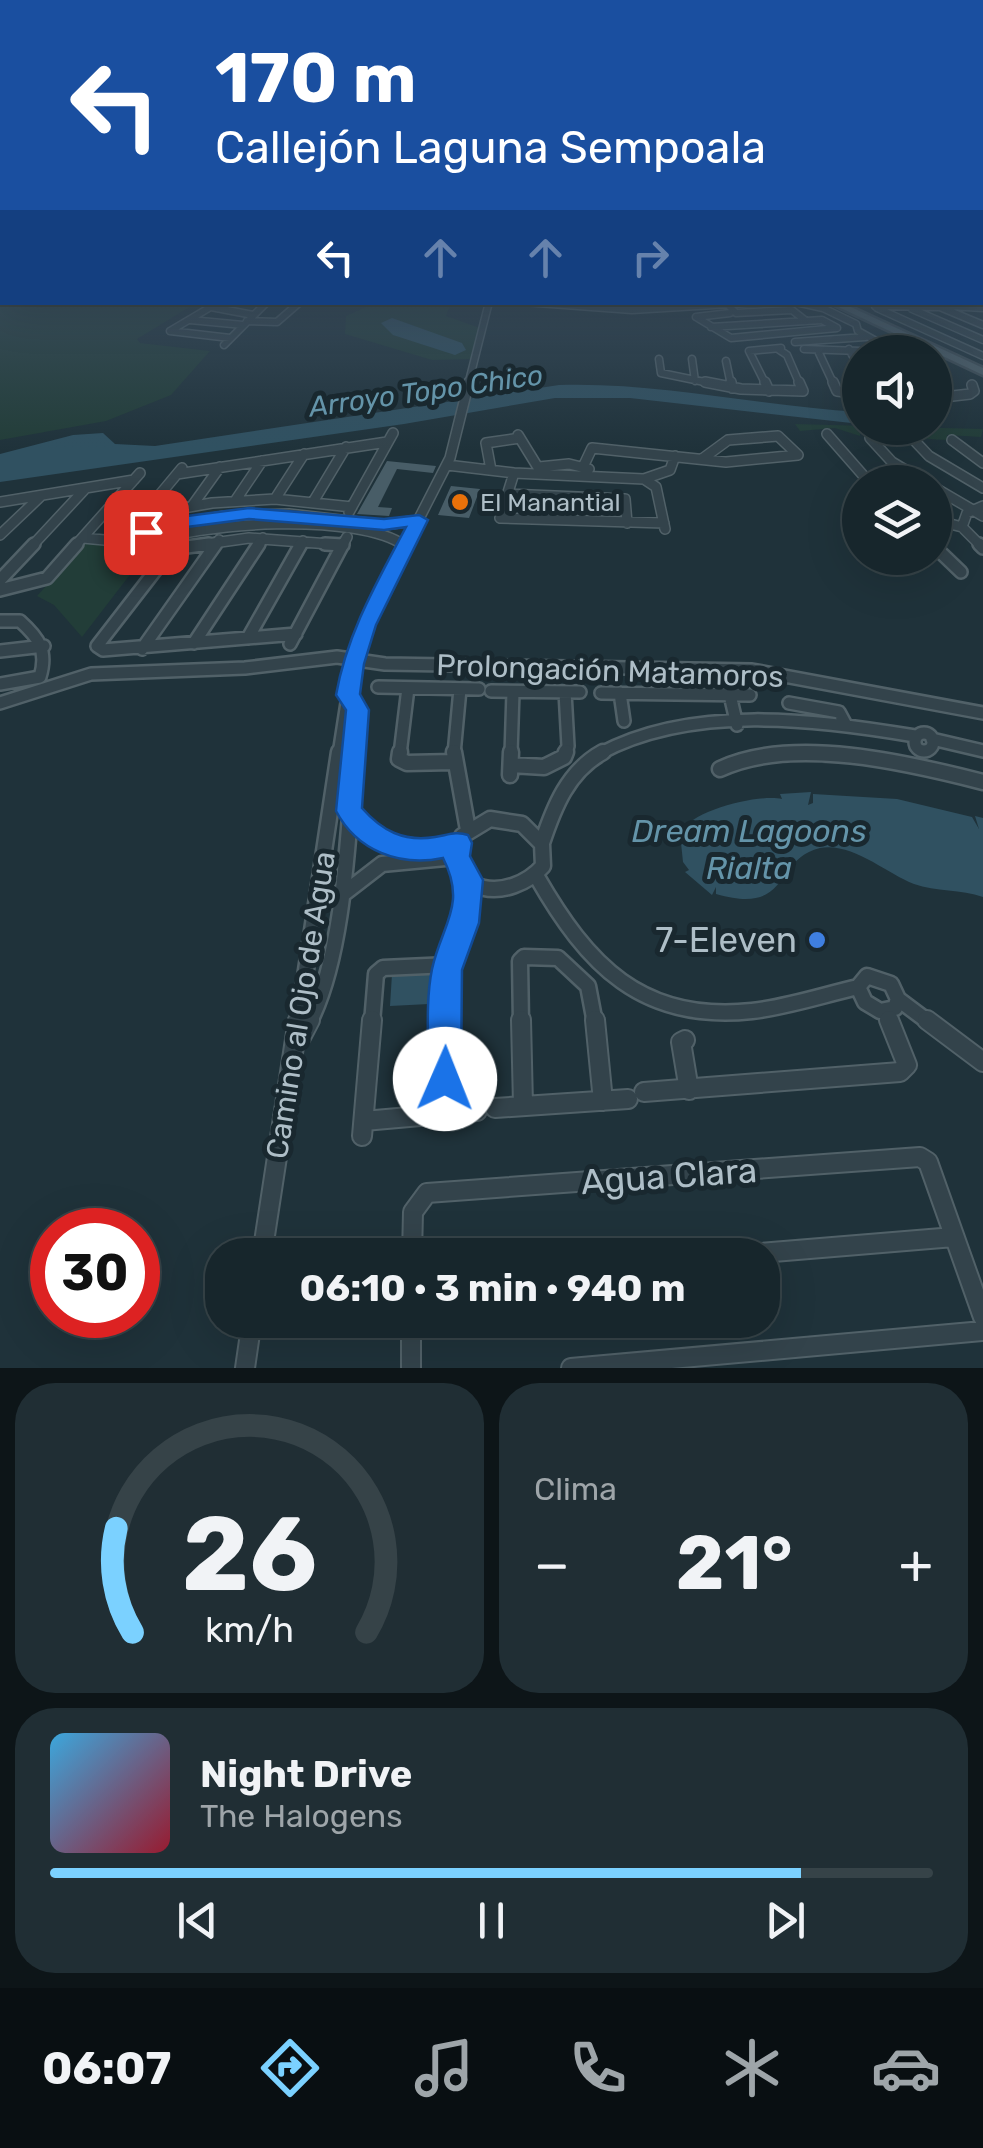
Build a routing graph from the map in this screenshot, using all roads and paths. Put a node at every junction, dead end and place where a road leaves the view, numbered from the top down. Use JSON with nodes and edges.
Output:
{"nodes":[{"id":1,"x":186,"y":323,"type":"edge"},
{"id":2,"x":245,"y":323,"type":"edge"},
{"id":3,"x":482,"y":323,"type":"edge"},
{"id":4,"x":704,"y":323,"type":"edge"},
{"id":5,"x":777,"y":323,"type":"edge"},
{"id":6,"x":829,"y":323,"type":"edge"},
{"id":7,"x":865,"y":323,"type":"edge"},
{"id":8,"x":865,"y":323,"type":"edge"},
{"id":9,"x":910,"y":323,"type":"edge"},
{"id":10,"x":949,"y":323,"type":"edge"},
{"id":11,"x":946,"y":324,"type":"junction"},
{"id":12,"x":710,"y":327,"type":"junction"},
{"id":13,"x":925,"y":330,"type":"junction"},
{"id":14,"x":892,"y":335,"type":"edge"},
{"id":15,"x":842,"y":340,"type":"edge"},
{"id":16,"x":983,"y":340,"type":"edge"},
{"id":17,"x":795,"y":347,"type":"junction"},
{"id":18,"x":842,"y":350,"type":"edge"},
{"id":19,"x":822,"y":352,"type":"junction"},
{"id":20,"x":983,"y":356,"type":"edge"},
{"id":21,"x":659,"y":359,"type":"dead end"},
{"id":22,"x":692,"y":360,"type":"dead end"},
{"id":23,"x":726,"y":361,"type":"dead end"},
{"id":24,"x":952,"y":362,"type":"edge"},
{"id":25,"x":983,"y":375,"type":"edge"},
{"id":26,"x":695,"y":381,"type":"junction"},
{"id":27,"x":972,"y":385,"type":"dead end"},
{"id":28,"x":732,"y":388,"type":"junction"},
{"id":29,"x":768,"y":392,"type":"junction"},
{"id":30,"x":842,"y":392,"type":"edge"},
{"id":31,"x":952,"y":397,"type":"edge"},
{"id":32,"x":827,"y":434,"type":"dead end"},
{"id":33,"x":952,"y":440,"type":"dead end"},
{"id":34,"x":876,"y":445,"type":"edge"},
{"id":35,"x":919,"y":445,"type":"edge"},
{"id":36,"x":346,"y":448,"type":"junction"},
{"id":37,"x":304,"y":454,"type":"junction"},
{"id":38,"x":675,"y":456,"type":"junction"},
{"id":39,"x":702,"y":459,"type":"junction"},
{"id":40,"x":262,"y":461,"type":"junction"},
{"id":41,"x":448,"y":461,"type":"junction"},
{"id":42,"x":983,"y":462,"type":"edge"},
{"id":43,"x":854,"y":465,"type":"edge"},
{"id":44,"x":897,"y":465,"type":"edge"},
{"id":45,"x":220,"y":467,"type":"junction"},
{"id":46,"x":492,"y":467,"type":"junction"},
{"id":47,"x":583,"y":467,"type":"junction"},
{"id":48,"x":540,"y":470,"type":"junction"},
{"id":49,"x":514,"y":473,"type":"junction"},
{"id":50,"x":599,"y":475,"type":"junction"},
{"id":51,"x":644,"y":479,"type":"junction"},
{"id":52,"x":86,"y":488,"type":"junction"},
{"id":53,"x":983,"y":488,"type":"edge"},
{"id":54,"x":507,"y":494,"type":"junction"},
{"id":55,"x":40,"y":496,"type":"junction"},
{"id":56,"x":952,"y":498,"type":"edge"},
{"id":57,"x":270,"y":499,"type":"junction"},
{"id":58,"x":252,"y":500,"type":"junction"},
{"id":59,"x":235,"y":501,"type":"junction"},
{"id":60,"x":0,"y":502,"type":"edge"},
{"id":61,"x":313,"y":502,"type":"junction"},
{"id":62,"x":192,"y":506,"type":"junction"},
{"id":63,"x":983,"y":506,"type":"edge"},
{"id":64,"x":972,"y":510,"type":"junction"},
{"id":65,"x":262,"y":514,"type":"junction"},
{"id":66,"x":983,"y":516,"type":"edge"},
{"id":67,"x":245,"y":519,"type":"junction"},
{"id":68,"x":419,"y":520,"type":"junction"},
{"id":69,"x":628,"y":522,"type":"junction"},
{"id":70,"x":952,"y":524,"type":"edge"},
{"id":71,"x":962,"y":527,"type":"junction"},
{"id":72,"x":382,"y":529,"type":"junction"},
{"id":73,"x":0,"y":535,"type":"edge"},
{"id":74,"x":86,"y":535,"type":"junction"},
{"id":75,"x":119,"y":538,"type":"junction"},
{"id":76,"x":235,"y":538,"type":"junction"},
{"id":77,"x":249,"y":538,"type":"junction"},
{"id":78,"x":263,"y":538,"type":"junction"},
{"id":79,"x":220,"y":540,"type":"junction"},
{"id":80,"x":303,"y":542,"type":"junction"},
{"id":81,"x":406,"y":547,"type":"junction"},
{"id":82,"x":983,"y":548,"type":"edge"},
{"id":83,"x":952,"y":564,"type":"edge"},
{"id":84,"x":961,"y":572,"type":"dead end"},
{"id":85,"x":0,"y":580,"type":"edge"},
{"id":86,"x":0,"y":590,"type":"edge"},
{"id":87,"x":0,"y":621,"type":"edge"},
{"id":88,"x":248,"y":638,"type":"junction"},
{"id":89,"x":194,"y":644,"type":"junction"},
{"id":90,"x":44,"y":646,"type":"junction"},
{"id":91,"x":142,"y":648,"type":"junction"},
{"id":92,"x":0,"y":651,"type":"edge"},
{"id":93,"x":355,"y":658,"type":"junction"},
{"id":94,"x":0,"y":684,"type":"edge"},
{"id":95,"x":378,"y":687,"type":"dead end"},
{"id":96,"x":408,"y":688,"type":"junction"},
{"id":97,"x":460,"y":689,"type":"junction"},
{"id":98,"x":513,"y":692,"type":"junction"},
{"id":99,"x":565,"y":692,"type":"junction"},
{"id":100,"x":580,"y":692,"type":"dead end"},
{"id":101,"x":601,"y":692,"type":"dead end"},
{"id":102,"x":620,"y":693,"type":"junction"},
{"id":103,"x":348,"y":695,"type":"junction"},
{"id":104,"x":730,"y":695,"type":"junction"},
{"id":105,"x":750,"y":695,"type":"dead end"},
{"id":106,"x":789,"y":702,"type":"dead end"},
{"id":107,"x":0,"y":703,"type":"edge"},
{"id":108,"x":983,"y":714,"type":"edge"},
{"id":109,"x":624,"y":721,"type":"dead end"},
{"id":110,"x":737,"y":725,"type":"junction"},
{"id":111,"x":846,"y":725,"type":"junction"},
{"id":112,"x":924,"y":743,"type":"junction"},
{"id":113,"x":983,"y":752,"type":"edge"},
{"id":114,"x":564,"y":757,"type":"junction"},
{"id":115,"x":452,"y":762,"type":"junction"},
{"id":116,"x":581,"y":767,"type":"junction"},
{"id":117,"x":720,"y":768,"type":"dead end"},
{"id":118,"x":926,"y":768,"type":"junction"},
{"id":119,"x":983,"y":782,"type":"edge"},
{"id":120,"x":349,"y":811,"type":"junction"},
{"id":121,"x":468,"y":830,"type":"junction"},
{"id":122,"x":542,"y":843,"type":"junction"},
{"id":123,"x":387,"y":846,"type":"junction"},
{"id":124,"x":458,"y":850,"type":"junction"},
{"id":125,"x":382,"y":864,"type":"junction"},
{"id":126,"x":536,"y":877,"type":"junction"},
{"id":127,"x":469,"y":880,"type":"junction"},
{"id":128,"x":338,"y":898,"type":"junction"},
{"id":129,"x":588,"y":955,"type":"junction"},
{"id":130,"x":448,"y":965,"type":"junction"},
{"id":131,"x":571,"y":969,"type":"junction"},
{"id":132,"x":858,"y":988,"type":"junction"},
{"id":133,"x":892,"y":1005,"type":"junction"},
{"id":134,"x":686,"y":1040,"type":"dead end"},
{"id":135,"x":296,"y":1044,"type":"junction"},
{"id":136,"x":983,"y":1062,"type":"edge"},
{"id":137,"x":690,"y":1090,"type":"junction"},
{"id":138,"x":602,"y":1101,"type":"junction"},
{"id":139,"x":522,"y":1105,"type":"junction"},
{"id":140,"x":444,"y":1114,"type":"junction"},
{"id":141,"x":954,"y":1237,"type":"junction"},
{"id":142,"x":265,"y":1238,"type":"edge"},
{"id":143,"x":413,"y":1238,"type":"edge"},
{"id":144,"x":780,"y":1251,"type":"edge"},
{"id":145,"x":983,"y":1318,"type":"edge"},
{"id":146,"x":983,"y":1331,"type":"edge"},
{"id":147,"x":249,"y":1338,"type":"edge"},
{"id":148,"x":411,"y":1338,"type":"edge"},
{"id":149,"x":244,"y":1368,"type":"edge"},
{"id":150,"x":411,"y":1368,"type":"edge"},
{"id":151,"x":571,"y":1368,"type":"edge"}],
"edges":[{"from":1,"to":2,"type":"street"},
{"from":3,"to":41,"type":"street","name":"Camino al Ojo de Agua"},
{"from":4,"to":12,"type":"street"},
{"from":5,"to":12,"type":"street"},
{"from":6,"to":12,"type":"street"},
{"from":7,"to":14,"type":"main road"},
{"from":8,"to":25,"type":"main road"},
{"from":9,"to":13,"type":"street"},
{"from":10,"to":11,"type":"street"},
{"from":11,"to":13,"type":"street"},
{"from":11,"to":16,"type":"street"},
{"from":13,"to":20,"type":"street"},
{"from":15,"to":17,"type":"street"},
{"from":17,"to":19,"type":"street"},
{"from":17,"to":29,"type":"street"},
{"from":17,"to":29,"type":"street"},
{"from":18,"to":19,"type":"street"},
{"from":19,"to":30,"type":"street"},
{"from":21,"to":26,"type":"street"},
{"from":22,"to":26,"type":"street"},
{"from":23,"to":28,"type":"street"},
{"from":24,"to":25,"type":"main road"},
{"from":26,"to":28,"type":"street"},
{"from":27,"to":31,"type":"street"},
{"from":28,"to":29,"type":"street"},
{"from":32,"to":43,"type":"street"},
{"from":33,"to":42,"type":"street"},
{"from":34,"to":44,"type":"street"},
{"from":35,"to":53,"type":"street"},
{"from":36,"to":37,"type":"street"},
{"from":36,"to":61,"type":"street"},
{"from":36,"to":61,"type":"street"},
{"from":37,"to":40,"type":"street"},
{"from":37,"to":57,"type":"street"},
{"from":38,"to":39,"type":"street"},
{"from":38,"to":47,"type":"street"},
{"from":38,"to":51,"type":"street"},
{"from":39,"to":39,"type":"street"},
{"from":40,"to":45,"type":"street"},
{"from":40,"to":59,"type":"street"},
{"from":41,"to":46,"type":"street"},
{"from":41,"to":68,"type":"street","name":"Camino al Ojo de Agua"},
{"from":45,"to":62,"type":"street"},
{"from":45,"to":62,"type":"street"},
{"from":46,"to":48,"type":"street"},
{"from":46,"to":48,"type":"street"},
{"from":46,"to":49,"type":"street"},
{"from":47,"to":48,"type":"street"},
{"from":47,"to":50,"type":"street"},
{"from":48,"to":49,"type":"street"},
{"from":48,"to":50,"type":"street"},
{"from":49,"to":54,"type":"street"},
{"from":50,"to":51,"type":"street"},
{"from":51,"to":69,"type":"street"},
{"from":52,"to":55,"type":"street"},
{"from":52,"to":74,"type":"street"},
{"from":52,"to":85,"type":"street"},
{"from":54,"to":69,"type":"street"},
{"from":54,"to":69,"type":"street"},
{"from":55,"to":60,"type":"street"},
{"from":55,"to":73,"type":"street"},
{"from":56,"to":64,"type":"street"},
{"from":57,"to":58,"type":"street"},
{"from":57,"to":61,"type":"street"},
{"from":57,"to":65,"type":"street"},
{"from":58,"to":59,"type":"street"},
{"from":58,"to":67,"type":"street"},
{"from":59,"to":62,"type":"street"},
{"from":63,"to":64,"type":"street"},
{"from":64,"to":66,"type":"street"},
{"from":64,"to":71,"type":"street"},
{"from":65,"to":67,"type":"street"},
{"from":65,"to":72,"type":"street"},
{"from":67,"to":72,"type":"street"},
{"from":67,"to":75,"type":"street"},
{"from":67,"to":75,"type":"street"},
{"from":67,"to":76,"type":"street"},
{"from":67,"to":77,"type":"street"},
{"from":68,"to":72,"type":"street"},
{"from":68,"to":81,"type":"street","name":"Camino al Ojo de Agua"},
{"from":70,"to":71,"type":"street"},
{"from":71,"to":82,"type":"street"},
{"from":72,"to":81,"type":"street"},
{"from":74,"to":75,"type":"street"},
{"from":74,"to":86,"type":"street"},
{"from":76,"to":77,"type":"street"},
{"from":76,"to":79,"type":"street"},
{"from":77,"to":78,"type":"street"},
{"from":78,"to":80,"type":"street"},
{"from":78,"to":89,"type":"street"},
{"from":79,"to":91,"type":"street"},
{"from":79,"to":91,"type":"street"},
{"from":80,"to":88,"type":"street"},
{"from":80,"to":88,"type":"street"},
{"from":81,"to":93,"type":"street","name":"Camino al Ojo de Agua"},
{"from":83,"to":84,"type":"street"},
{"from":87,"to":90,"type":"street"},
{"from":88,"to":89,"type":"street"},
{"from":89,"to":91,"type":"street"},
{"from":90,"to":92,"type":"street"},
{"from":90,"to":94,"type":"street"},
{"from":93,"to":103,"type":"street","name":"Camino al Ojo de Agua"},
{"from":93,"to":107,"type":"street","name":"Prolongación Matamoros"},
{"from":93,"to":108,"type":"street","name":"Prolongación Matamoros"},
{"from":95,"to":96,"type":"street"},
{"from":96,"to":97,"type":"street"},
{"from":96,"to":115,"type":"street"},
{"from":97,"to":98,"type":"street"},
{"from":97,"to":115,"type":"street"},
{"from":98,"to":99,"type":"street"},
{"from":98,"to":114,"type":"street"},
{"from":99,"to":100,"type":"street"},
{"from":99,"to":114,"type":"street"},
{"from":101,"to":102,"type":"street"},
{"from":102,"to":104,"type":"street"},
{"from":102,"to":109,"type":"street"},
{"from":103,"to":120,"type":"street"},
{"from":103,"to":135,"type":"street","name":"Camino al Ojo de Agua"},
{"from":104,"to":105,"type":"street"},
{"from":104,"to":110,"type":"street"},
{"from":106,"to":111,"type":"street"},
{"from":110,"to":111,"type":"street"},
{"from":110,"to":116,"type":"street"},
{"from":111,"to":112,"type":"street"},
{"from":112,"to":113,"type":"street"},
{"from":112,"to":118,"type":"street"},
{"from":114,"to":116,"type":"street"},
{"from":115,"to":121,"type":"street"},
{"from":116,"to":122,"type":"street"},
{"from":117,"to":118,"type":"street"},
{"from":118,"to":119,"type":"street"},
{"from":120,"to":123,"type":"street"},
{"from":120,"to":128,"type":"street"},
{"from":121,"to":122,"type":"street"},
{"from":121,"to":124,"type":"street"},
{"from":122,"to":126,"type":"street"},
{"from":123,"to":124,"type":"street"},
{"from":123,"to":125,"type":"street"},
{"from":124,"to":125,"type":"street"},
{"from":124,"to":127,"type":"street"},
{"from":125,"to":128,"type":"street"},
{"from":126,"to":127,"type":"street"},
{"from":126,"to":129,"type":"street"},
{"from":127,"to":130,"type":"street"},
{"from":128,"to":135,"type":"street"},
{"from":129,"to":131,"type":"street"},
{"from":129,"to":132,"type":"street"},
{"from":130,"to":140,"type":"street"},
{"from":130,"to":140,"type":"street"},
{"from":131,"to":138,"type":"street"},
{"from":131,"to":139,"type":"street"},
{"from":132,"to":133,"type":"street"},
{"from":132,"to":133,"type":"street"},
{"from":133,"to":136,"type":"street"},
{"from":133,"to":137,"type":"street"},
{"from":134,"to":137,"type":"street"},
{"from":135,"to":142,"type":"street","name":"Camino al Ojo de Agua"},
{"from":137,"to":138,"type":"street"},
{"from":138,"to":139,"type":"street"},
{"from":139,"to":140,"type":"street"},
{"from":141,"to":143,"type":"street","name":"Agua Clara"},
{"from":141,"to":144,"type":"street"},
{"from":141,"to":145,"type":"street"},
{"from":146,"to":151,"type":"street"},
{"from":147,"to":149,"type":"street"},
{"from":148,"to":150,"type":"street"}]}
